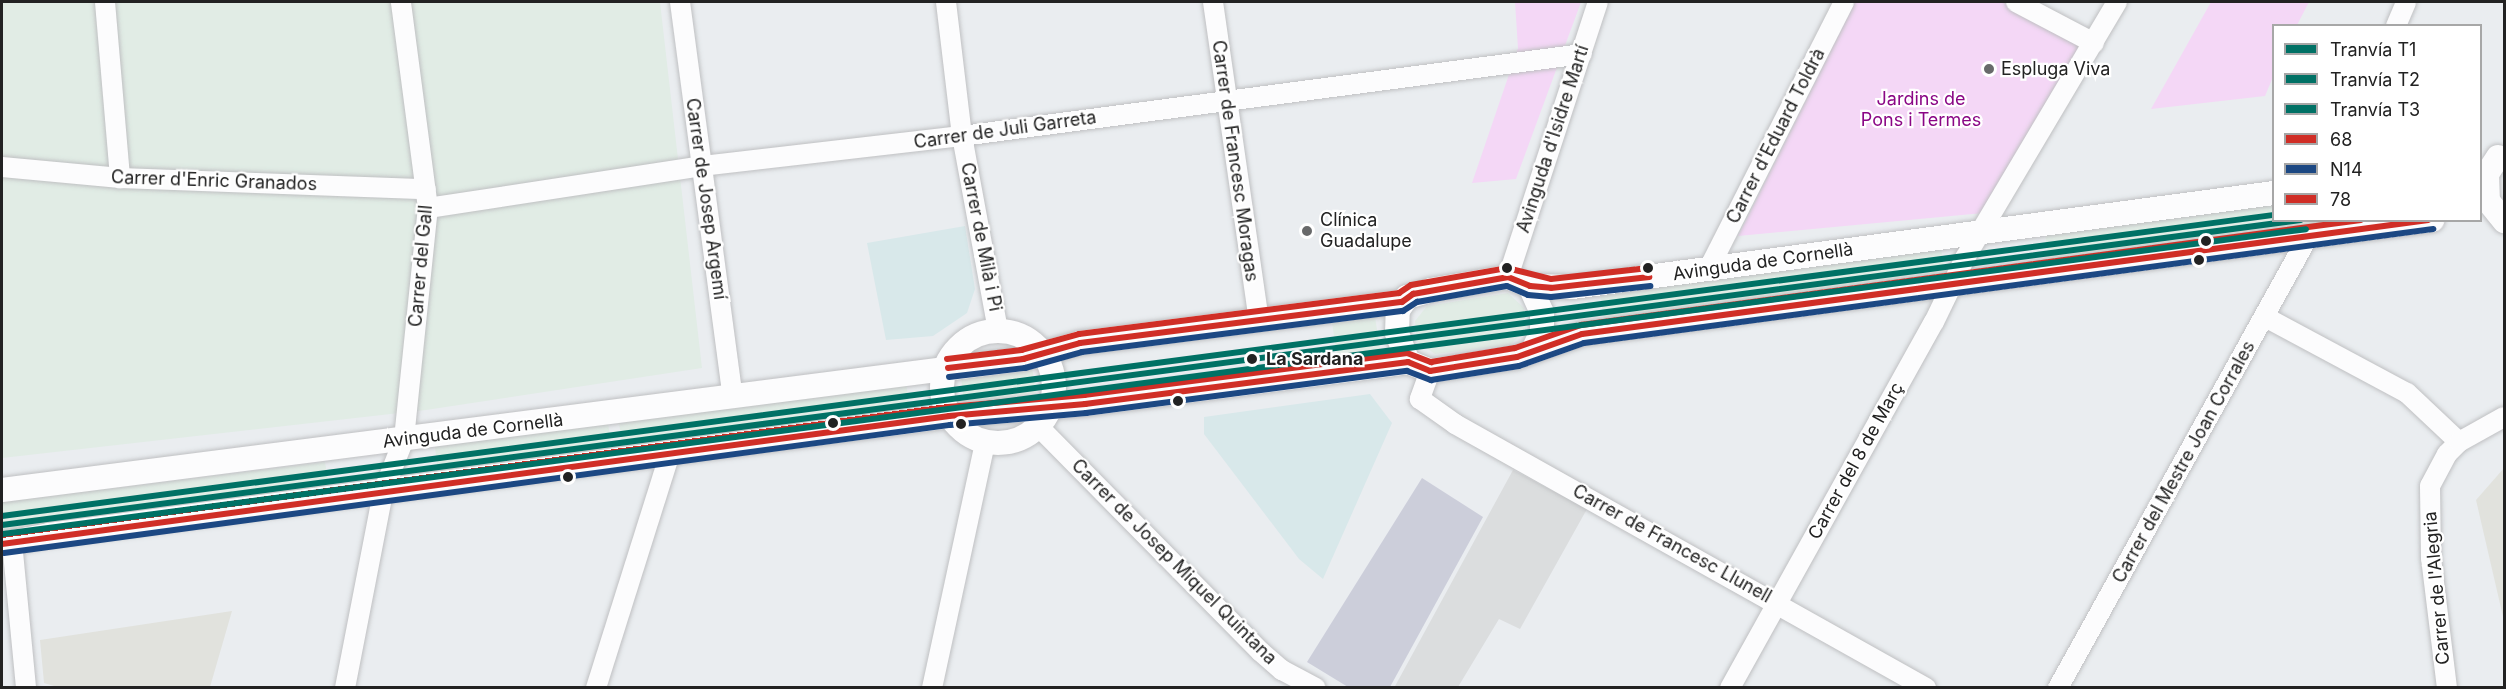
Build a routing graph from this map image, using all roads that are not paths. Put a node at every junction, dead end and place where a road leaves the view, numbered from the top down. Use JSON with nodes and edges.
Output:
{"nodes":[{"id":1,"x":105,"y":2,"type":"edge"},
{"id":2,"x":406,"y":2,"type":"edge"},
{"id":3,"x":680,"y":2,"type":"edge"},
{"id":4,"x":946,"y":2,"type":"edge"},
{"id":5,"x":1213,"y":2,"type":"edge"},
{"id":6,"x":1598,"y":2,"type":"edge"},
{"id":7,"x":1844,"y":2,"type":"edge"},
{"id":8,"x":2016,"y":2,"type":"edge"},
{"id":9,"x":2117,"y":2,"type":"edge"},
{"id":10,"x":2406,"y":2,"type":"edge"},
{"id":11,"x":2397,"y":24,"type":"edge"},
{"id":12,"x":2094,"y":44,"type":"junction"},
{"id":13,"x":1582,"y":54,"type":"junction"},
{"id":14,"x":1227,"y":100,"type":"junction"},
{"id":15,"x":962,"y":136,"type":"junction"},
{"id":16,"x":2494,"y":158,"type":"edge"},
{"id":17,"x":702,"y":166,"type":"junction"},
{"id":18,"x":2,"y":167,"type":"edge"},
{"id":19,"x":120,"y":178,"type":"junction"},
{"id":20,"x":2272,"y":193,"type":"edge"},
{"id":21,"x":427,"y":199,"type":"junction"},
{"id":22,"x":2493,"y":216,"type":"edge"},
{"id":23,"x":2417,"y":222,"type":"edge"},
{"id":24,"x":1981,"y":233,"type":"junction"},
{"id":25,"x":2308,"y":237,"type":"junction"},
{"id":26,"x":1708,"y":270,"type":"junction"},
{"id":27,"x":1508,"y":277,"type":"junction"},
{"id":28,"x":1952,"y":285,"type":"junction"},
{"id":29,"x":1530,"y":286,"type":"junction"},
{"id":30,"x":1402,"y":302,"type":"junction"},
{"id":31,"x":2265,"y":317,"type":"junction"},
{"id":32,"x":1259,"y":321,"type":"junction"},
{"id":33,"x":998,"y":330,"type":"junction"},
{"id":34,"x":1533,"y":350,"type":"junction"},
{"id":35,"x":1044,"y":353,"type":"junction"},
{"id":36,"x":1419,"y":367,"type":"junction"},
{"id":37,"x":944,"y":369,"type":"junction"},
{"id":38,"x":733,"y":397,"type":"junction"},
{"id":39,"x":1053,"y":405,"type":"junction"},
{"id":40,"x":949,"y":416,"type":"junction"},
{"id":41,"x":2505,"y":417,"type":"edge"},
{"id":42,"x":1039,"y":427,"type":"junction"},
{"id":43,"x":404,"y":439,"type":"junction"},
{"id":44,"x":2459,"y":442,"type":"junction"},
{"id":45,"x":985,"y":443,"type":"junction"},
{"id":46,"x":670,"y":453,"type":"junction"},
{"id":47,"x":2,"y":490,"type":"edge"},
{"id":48,"x":383,"y":492,"type":"junction"},
{"id":49,"x":9,"y":549,"type":"edge"},
{"id":50,"x":1777,"y":601,"type":"junction"},
{"id":51,"x":1284,"y":679,"type":"edge"},
{"id":52,"x":26,"y":687,"type":"edge"},
{"id":53,"x":345,"y":687,"type":"edge"},
{"id":54,"x":596,"y":687,"type":"edge"},
{"id":55,"x":932,"y":687,"type":"edge"},
{"id":56,"x":1316,"y":687,"type":"edge"},
{"id":57,"x":1730,"y":687,"type":"edge"},
{"id":58,"x":1926,"y":687,"type":"edge"},
{"id":59,"x":2058,"y":687,"type":"edge"},
{"id":60,"x":2447,"y":687,"type":"edge"}],
"edges":[{"from":1,"to":19,"type":"street"},
{"from":2,"to":21,"type":"street","name":"Carrer del Gall"},
{"from":3,"to":17,"type":"street","name":"Carrer de Josep Argemí"},
{"from":4,"to":15,"type":"street","name":"Carrer de Milà i Pi"},
{"from":5,"to":14,"type":"street","name":"Carrer de Francesc Moragas"},
{"from":6,"to":13,"type":"street","name":"Avinguda d'Isidre Martí"},
{"from":7,"to":26,"type":"street","name":"Carrer d'Eduard Toldrà"},
{"from":8,"to":12,"type":"street"},
{"from":9,"to":12,"type":"street","name":"Carrer del 8 de Març"},
{"from":10,"to":11,"type":"street"},
{"from":12,"to":24,"type":"street","name":"Carrer del 8 de Març"},
{"from":13,"to":14,"type":"street","name":"Carrer de Juli Garreta"},
{"from":13,"to":27,"type":"street","name":"Avinguda d'Isidre Martí"},
{"from":14,"to":15,"type":"street","name":"Carrer de Juli Garreta"},
{"from":14,"to":32,"type":"street","name":"Carrer de Francesc Moragas"},
{"from":15,"to":17,"type":"street","name":"Carrer de Juli Garreta"},
{"from":15,"to":33,"type":"street","name":"Carrer de Milà i Pi"},
{"from":16,"to":22,"type":"street"},
{"from":17,"to":21,"type":"street","name":"Carrer de Juli Garreta"},
{"from":17,"to":38,"type":"street","name":"Carrer de Josep Argemí"},
{"from":18,"to":19,"type":"street","name":"Carrer d'Enric Granados"},
{"from":19,"to":21,"type":"street","name":"Carrer d'Enric Granados"},
{"from":20,"to":24,"type":"street","name":"Avinguda de Cornellà"},
{"from":21,"to":43,"type":"street","name":"Carrer del Gall"},
{"from":23,"to":25,"type":"street"},
{"from":24,"to":26,"type":"street","name":"Avinguda de Cornellà"},
{"from":24,"to":28,"type":"street","name":"Carrer del 8 de Març"},
{"from":25,"to":28,"type":"street"},
{"from":25,"to":31,"type":"street","name":"Carrer del Mestre Joan Corrales"},
{"from":26,"to":29,"type":"street","name":"Avinguda de Cornellà"},
{"from":27,"to":29,"type":"street","name":"Avinguda de Cornellà"},
{"from":27,"to":30,"type":"street"},
{"from":28,"to":34,"type":"street"},
{"from":28,"to":50,"type":"street","name":"Carrer del 8 de Març"},
{"from":29,"to":34,"type":"street"},
{"from":30,"to":32,"type":"street"},
{"from":30,"to":36,"type":"street"},
{"from":31,"to":44,"type":"street"},
{"from":31,"to":59,"type":"street","name":"Carrer del Mestre Joan Corrales"},
{"from":32,"to":35,"type":"street"},
{"from":33,"to":35,"type":"street"},
{"from":33,"to":37,"type":"street"},
{"from":34,"to":36,"type":"street"},
{"from":35,"to":37,"type":"street","name":"Avinguda de Cornellà"},
{"from":35,"to":39,"type":"street"},
{"from":36,"to":39,"type":"street"},
{"from":36,"to":50,"type":"street","name":"Carrer de Francesc Llunell"},
{"from":37,"to":38,"type":"street","name":"Avinguda de Cornellà"},
{"from":37,"to":40,"type":"street"},
{"from":38,"to":43,"type":"street","name":"Avinguda de Cornellà"},
{"from":39,"to":40,"type":"street"},
{"from":39,"to":42,"type":"street"},
{"from":40,"to":45,"type":"street"},
{"from":40,"to":46,"type":"street"},
{"from":41,"to":44,"type":"street","name":"Carrer de l'Alegria"},
{"from":42,"to":45,"type":"street"},
{"from":42,"to":51,"type":"street","name":"Carrer de Josep Miquel Quintana"},
{"from":43,"to":47,"type":"street","name":"Avinguda de Cornellà"},
{"from":43,"to":48,"type":"street","name":"Carrer del Gall"},
{"from":44,"to":60,"type":"street","name":"Carrer de l'Alegria"},
{"from":45,"to":55,"type":"street"},
{"from":46,"to":48,"type":"street"},
{"from":46,"to":54,"type":"street"},
{"from":48,"to":49,"type":"street"},
{"from":48,"to":53,"type":"street","name":"Carrer del Gall"},
{"from":49,"to":52,"type":"street"},
{"from":50,"to":57,"type":"street","name":"Carrer del 8 de Març"},
{"from":50,"to":58,"type":"street","name":"Carrer de Francesc Llunell"},
{"from":51,"to":56,"type":"street","name":"Carrer de Josep Miquel Quintana"}]}
